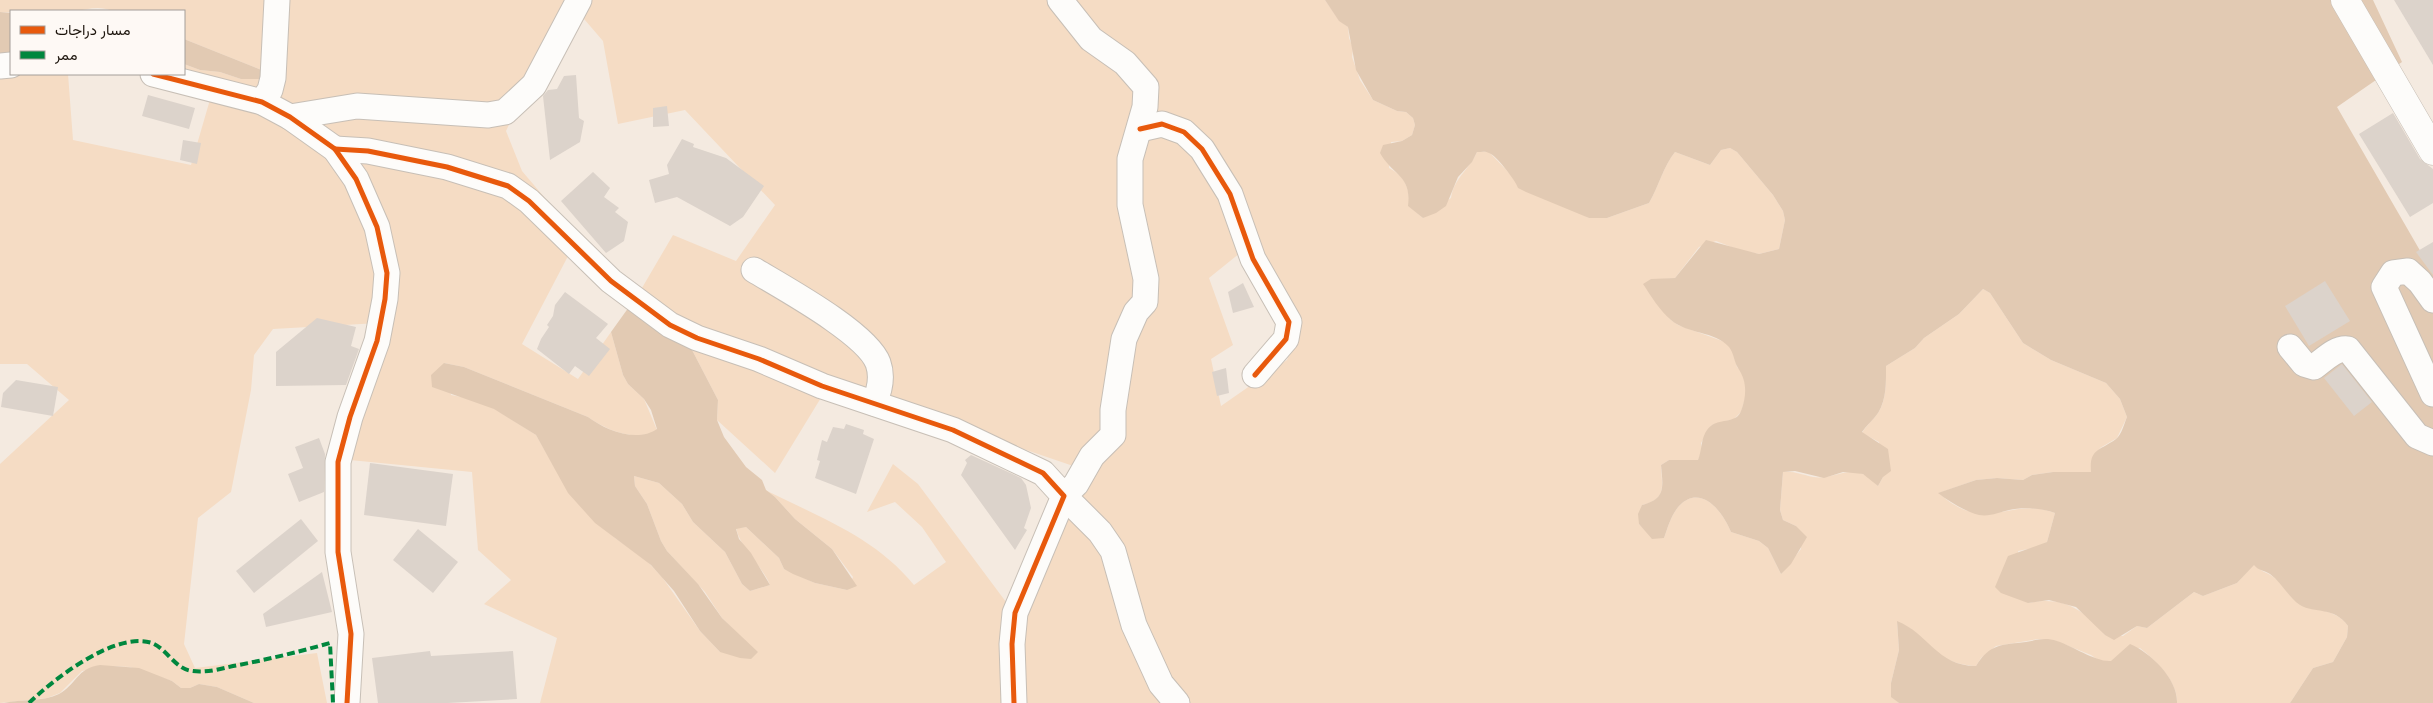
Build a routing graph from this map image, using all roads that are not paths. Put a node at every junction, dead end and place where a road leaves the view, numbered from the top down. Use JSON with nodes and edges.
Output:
{"nodes":[{"id":1,"x":277,"y":0,"type":"edge"},
{"id":2,"x":579,"y":0,"type":"edge"},
{"id":3,"x":1060,"y":0,"type":"edge"},
{"id":4,"x":2345,"y":0,"type":"edge"},
{"id":5,"x":157,"y":75,"type":"edge"},
{"id":6,"x":262,"y":102,"type":"junction"},
{"id":7,"x":290,"y":118,"type":"junction"},
{"id":8,"x":1140,"y":129,"type":"junction"},
{"id":9,"x":335,"y":149,"type":"junction"},
{"id":10,"x":2433,"y":151,"type":"edge"},
{"id":11,"x":754,"y":270,"type":"dead end"},
{"id":12,"x":2433,"y":300,"type":"edge"},
{"id":13,"x":2290,"y":348,"type":"dead end"},
{"id":14,"x":1255,"y":375,"type":"dead end"},
{"id":15,"x":2433,"y":394,"type":"edge"},
{"id":16,"x":874,"y":403,"type":"junction"},
{"id":17,"x":2433,"y":443,"type":"edge"},
{"id":18,"x":1064,"y":496,"type":"junction"},
{"id":19,"x":347,"y":703,"type":"edge"},
{"id":20,"x":1014,"y":703,"type":"edge"},
{"id":21,"x":1177,"y":703,"type":"edge"}],
"edges":[{"from":1,"to":6,"type":"street"},
{"from":2,"to":7,"type":"street"},
{"from":3,"to":8,"type":"street"},
{"from":4,"to":10,"type":"main road"},
{"from":5,"to":6,"type":"street"},
{"from":6,"to":7,"type":"street"},
{"from":7,"to":9,"type":"street"},
{"from":8,"to":14,"type":"street"},
{"from":8,"to":18,"type":"street"},
{"from":9,"to":16,"type":"street"},
{"from":9,"to":19,"type":"street"},
{"from":11,"to":16,"type":"street"},
{"from":12,"to":15,"type":"street"},
{"from":13,"to":17,"type":"street"},
{"from":16,"to":18,"type":"street"},
{"from":18,"to":20,"type":"street"},
{"from":18,"to":21,"type":"street"}]}
